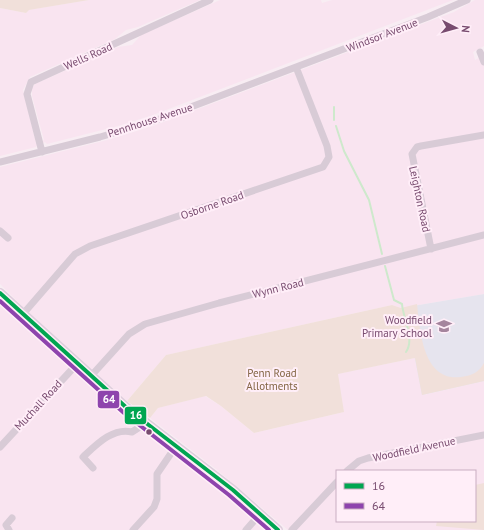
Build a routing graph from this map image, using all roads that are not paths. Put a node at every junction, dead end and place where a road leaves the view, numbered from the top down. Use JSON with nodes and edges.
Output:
{"nodes":[{"id":1,"x":210,"y":0,"type":"edge"},
{"id":2,"x":466,"y":0,"type":"edge"},
{"id":3,"x":480,"y":52,"type":"edge"},
{"id":4,"x":484,"y":62,"type":"edge"},
{"id":5,"x":296,"y":67,"type":"junction"},
{"id":6,"x":484,"y":135,"type":"edge"},
{"id":7,"x":42,"y":152,"type":"junction"},
{"id":8,"x":0,"y":162,"type":"edge"},
{"id":9,"x":0,"y":231,"type":"edge"},
{"id":10,"x":484,"y":236,"type":"edge"},
{"id":11,"x":8,"y":238,"type":"dead end"},
{"id":12,"x":431,"y":249,"type":"junction"},
{"id":13,"x":0,"y":293,"type":"edge"},
{"id":14,"x":23,"y":314,"type":"junction"},
{"id":15,"x":77,"y":364,"type":"junction"},
{"id":16,"x":91,"y":376,"type":"junction"},
{"id":17,"x":146,"y":423,"type":"junction"},
{"id":18,"x":484,"y":435,"type":"edge"},
{"id":19,"x":176,"y":446,"type":"junction"},
{"id":20,"x":0,"y":447,"type":"edge"},
{"id":21,"x":94,"y":468,"type":"dead end"},
{"id":22,"x":348,"y":470,"type":"edge"},
{"id":23,"x":336,"y":483,"type":"edge"},
{"id":24,"x":260,"y":514,"type":"junction"},
{"id":25,"x":12,"y":518,"type":"dead end"},
{"id":26,"x":5,"y":526,"type":"edge"},
{"id":27,"x":133,"y":530,"type":"edge"},
{"id":28,"x":246,"y":530,"type":"edge"},
{"id":29,"x":278,"y":530,"type":"edge"},
{"id":30,"x":292,"y":530,"type":"edge"}],
"edges":[{"from":1,"to":7,"type":"street","name":"Wells Road"},
{"from":2,"to":5,"type":"street","name":"Windsor Avenue"},
{"from":3,"to":4,"type":"street"},
{"from":5,"to":7,"type":"street","name":"Pennhouse Avenue"},
{"from":5,"to":14,"type":"street","name":"Osborne Road"},
{"from":6,"to":12,"type":"street","name":"Leighton Road"},
{"from":7,"to":8,"type":"street","name":"Pennhouse Avenue"},
{"from":9,"to":11,"type":"street"},
{"from":10,"to":12,"type":"street","name":"Wynn Road"},
{"from":12,"to":16,"type":"street","name":"Wynn Road"},
{"from":13,"to":14,"type":"highway"},
{"from":14,"to":15,"type":"highway"},
{"from":15,"to":16,"type":"highway"},
{"from":15,"to":20,"type":"street","name":"Muchall Road"},
{"from":16,"to":17,"type":"highway"},
{"from":17,"to":19,"type":"highway"},
{"from":17,"to":21,"type":"street"},
{"from":18,"to":22,"type":"street","name":"Woodfield Avenue"},
{"from":19,"to":24,"type":"highway"},
{"from":19,"to":27,"type":"street"},
{"from":23,"to":30,"type":"street"},
{"from":24,"to":28,"type":"street"},
{"from":24,"to":29,"type":"highway"},
{"from":25,"to":26,"type":"street"}]}
